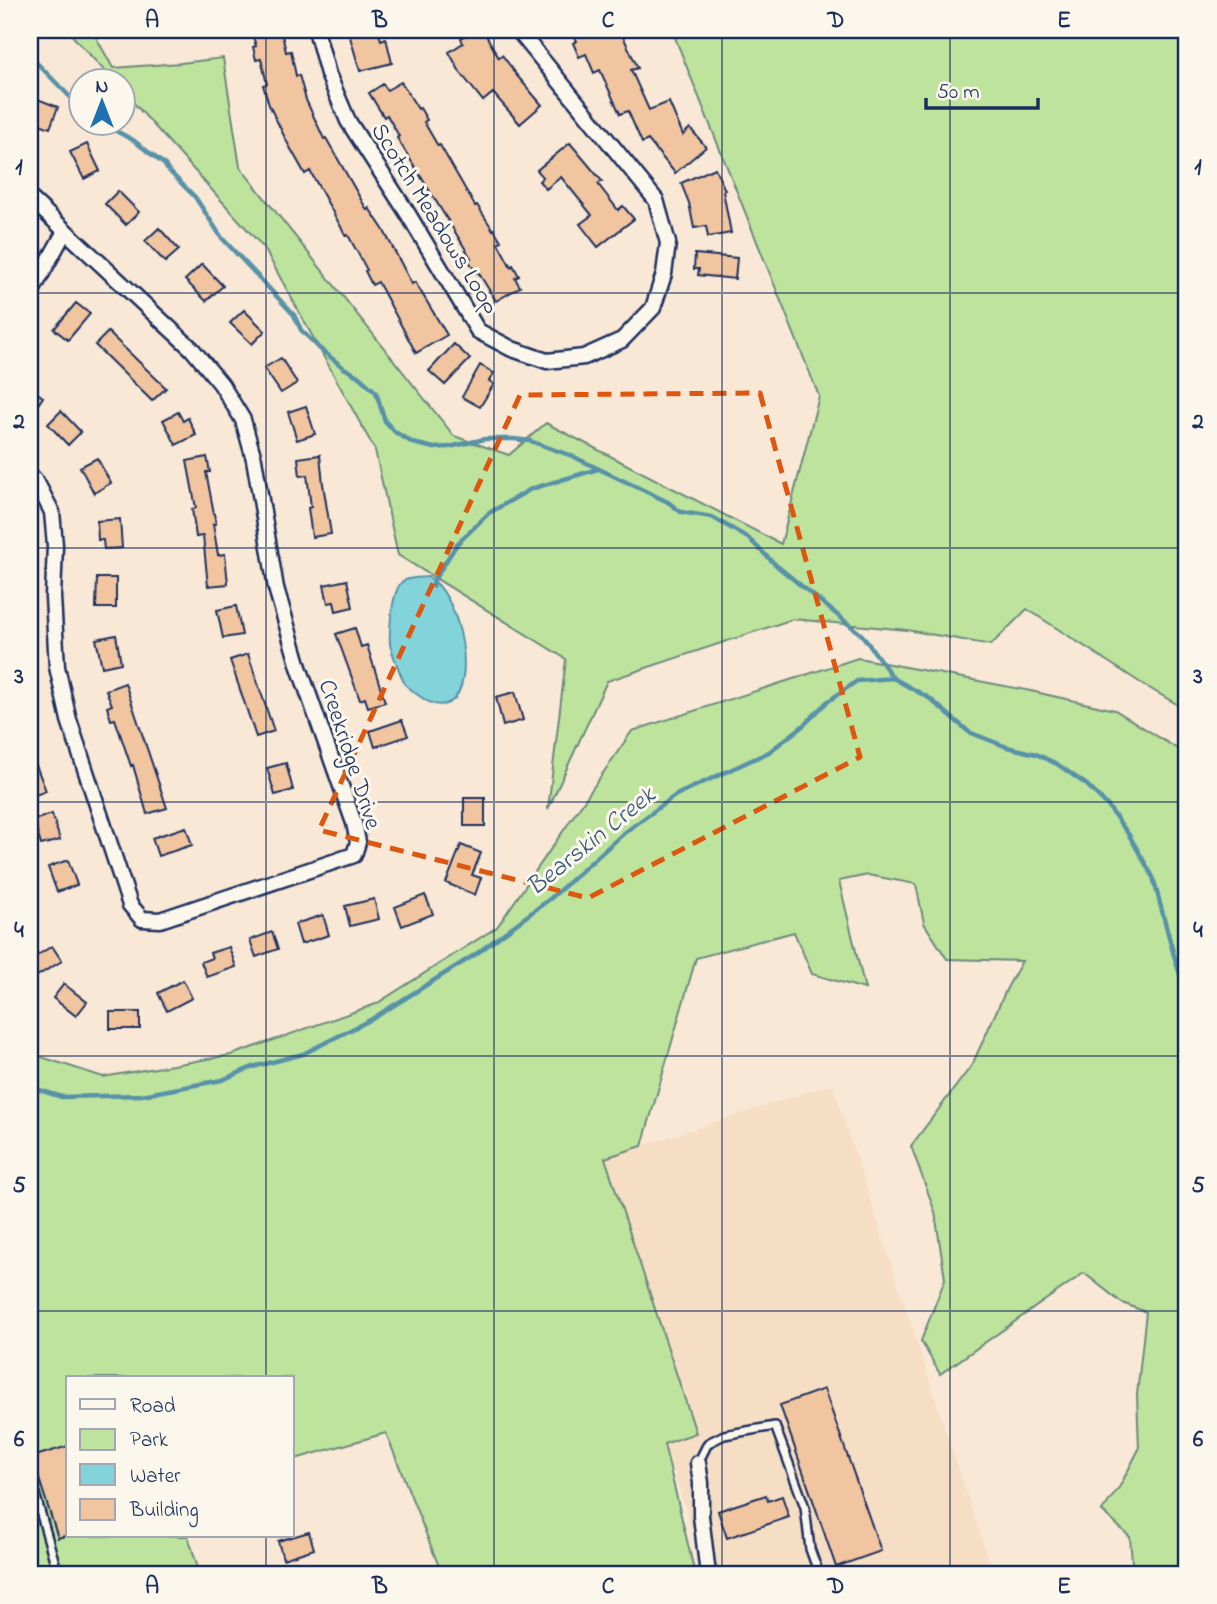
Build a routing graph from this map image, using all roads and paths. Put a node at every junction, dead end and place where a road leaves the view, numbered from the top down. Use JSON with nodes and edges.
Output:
{"nodes":[{"id":1,"x":316,"y":30,"type":"edge"},
{"id":2,"x":518,"y":30,"type":"edge"},
{"id":3,"x":30,"y":198,"type":"edge"},
{"id":4,"x":65,"y":231,"type":"junction"},
{"id":5,"x":30,"y":295,"type":"edge"},
{"id":6,"x":30,"y":475,"type":"edge"},
{"id":7,"x":698,"y":1463,"type":"joint"},
{"id":8,"x":32,"y":1483,"type":"dead end"},
{"id":9,"x":58,"y":1574,"type":"edge"},
{"id":10,"x":708,"y":1574,"type":"edge"},
{"id":11,"x":819,"y":1574,"type":"edge"}],
"edges":[{"from":1,"to":2,"type":"street","name":"Scotch Meadows Loop"},
{"from":3,"to":4,"type":"street","name":"Creekridge Drive"},
{"from":4,"to":5,"type":"street"},
{"from":4,"to":6,"type":"street","name":"Creekridge Drive"},
{"from":7,"to":10,"type":"street"},
{"from":7,"to":11,"type":"lane"},
{"from":8,"to":9,"type":"lane"}]}
